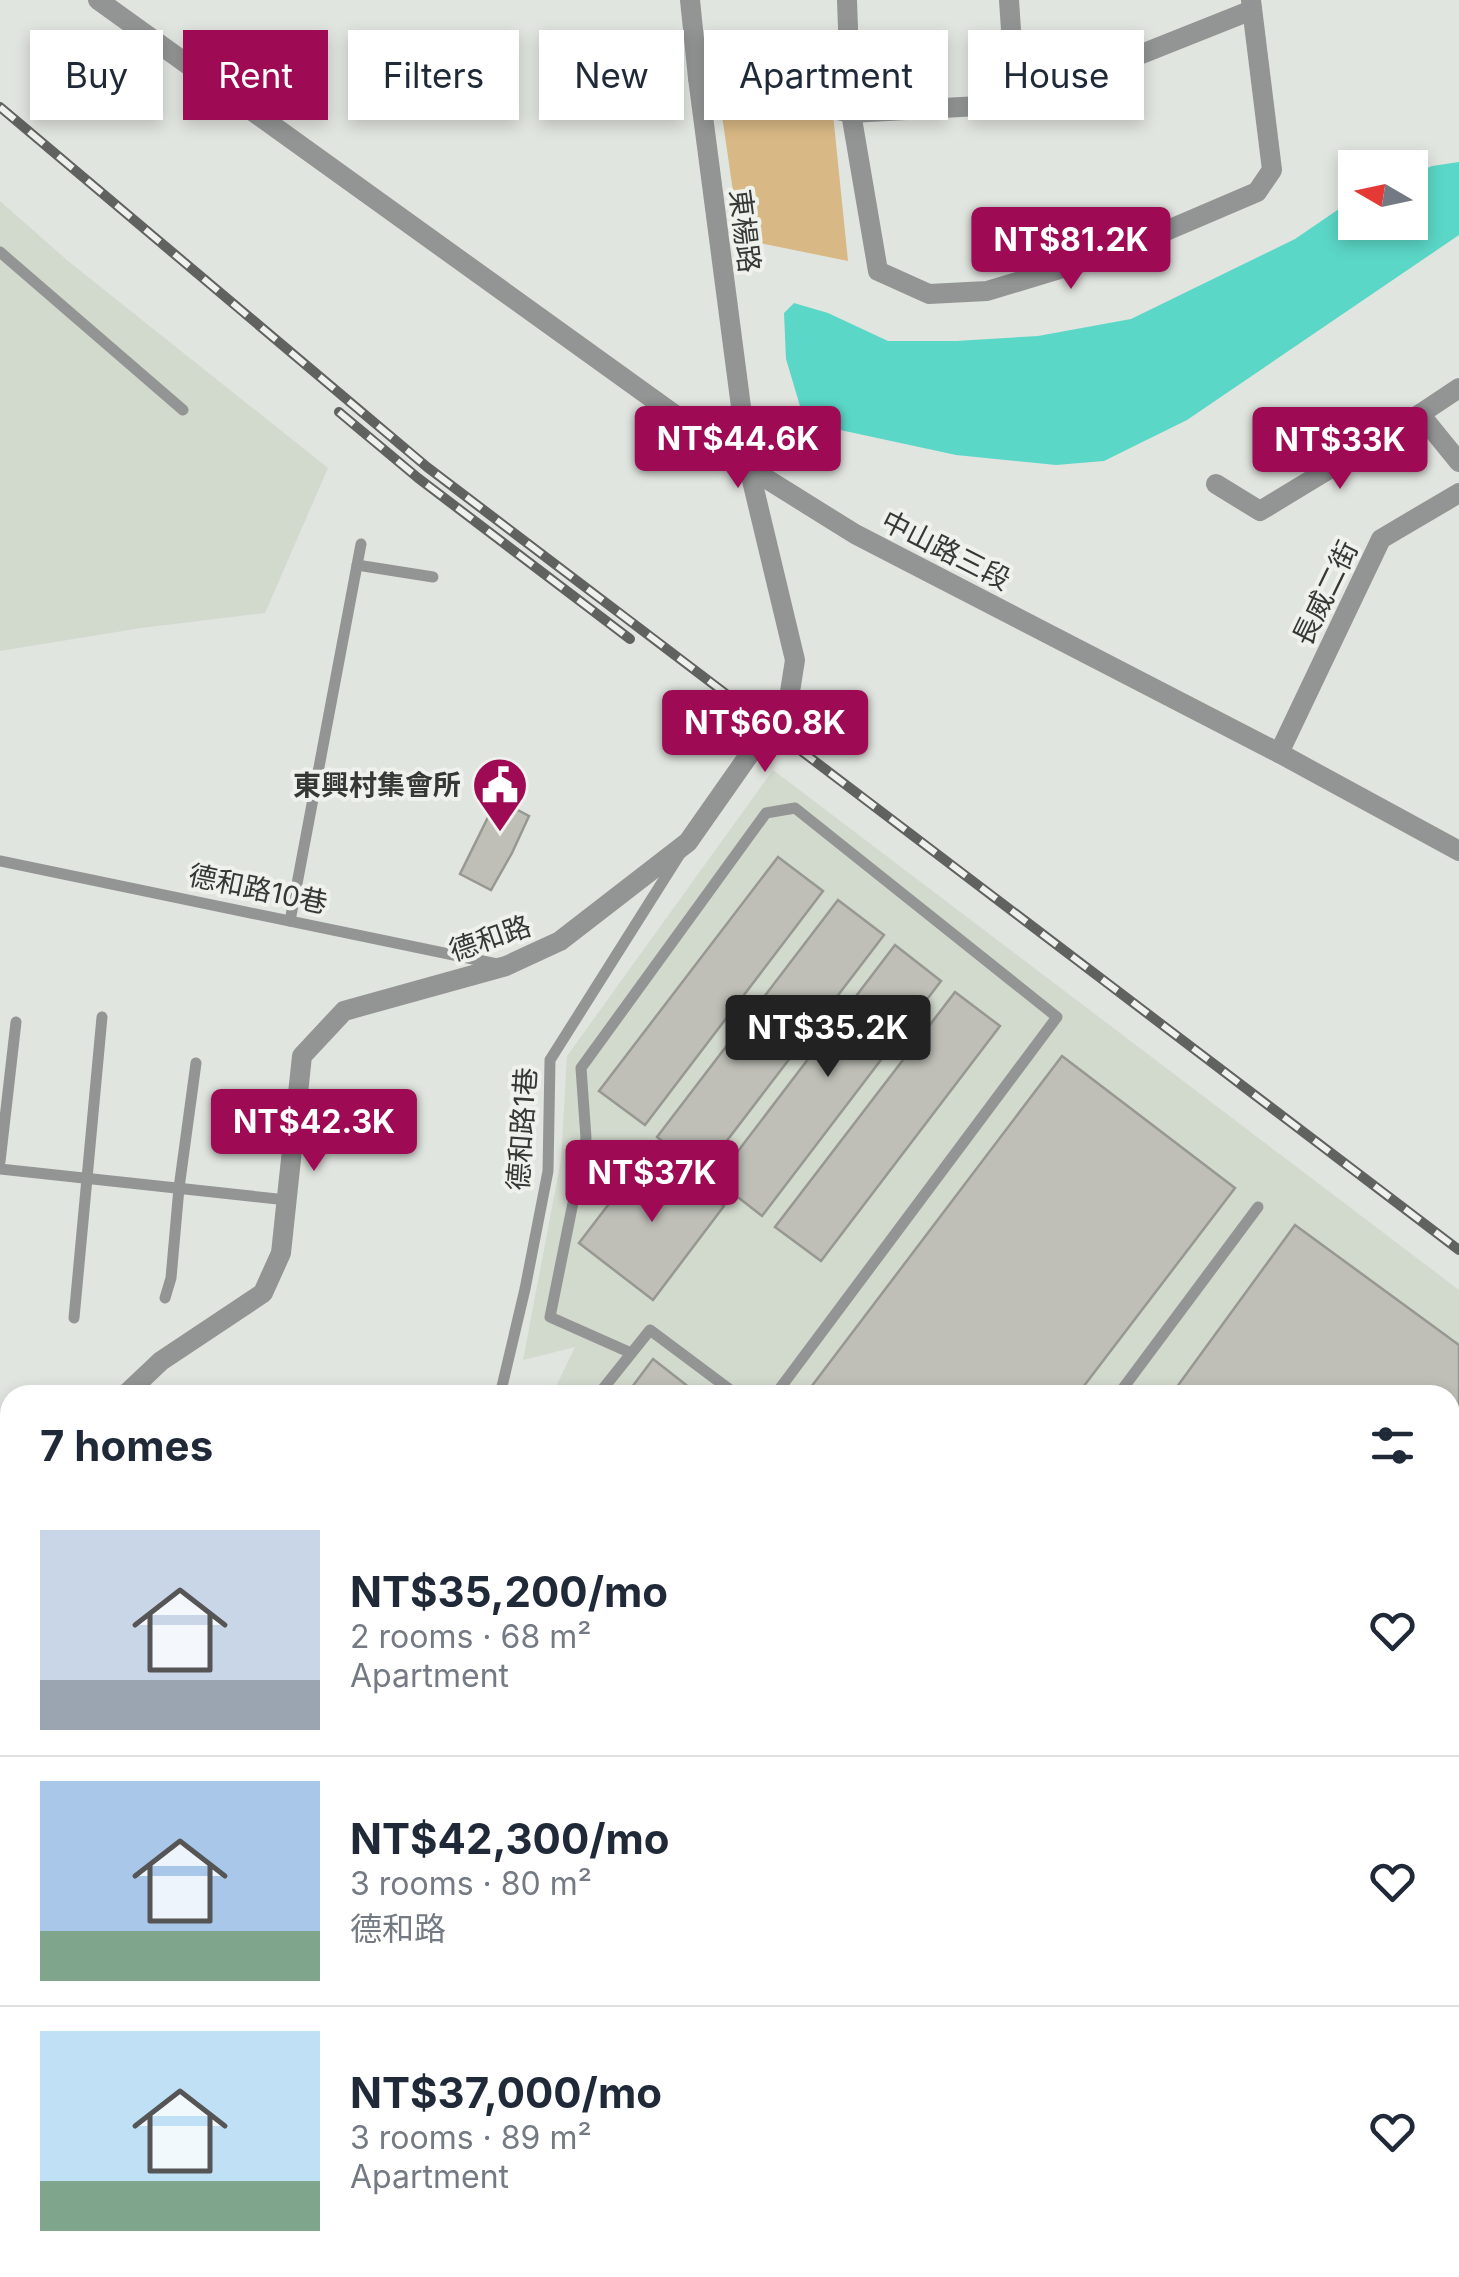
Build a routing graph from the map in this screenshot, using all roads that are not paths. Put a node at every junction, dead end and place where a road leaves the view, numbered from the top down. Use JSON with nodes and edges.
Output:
{"nodes":[{"id":1,"x":98,"y":0,"type":"edge"},
{"id":2,"x":690,"y":0,"type":"edge"},
{"id":3,"x":846,"y":0,"type":"edge"},
{"id":4,"x":1009,"y":0,"type":"edge"},
{"id":5,"x":1252,"y":5,"type":"edge"},
{"id":6,"x":847,"y":30,"type":"edge"},
{"id":7,"x":1011,"y":30,"type":"edge"},
{"id":8,"x":1144,"y":50,"type":"edge"},
{"id":9,"x":698,"y":78,"type":"junction"},
{"id":10,"x":704,"y":79,"type":"edge"},
{"id":11,"x":852,"y":120,"type":"edge"},
{"id":12,"x":0,"y":252,"type":"edge"},
{"id":13,"x":1459,"y":388,"type":"edge"},
{"id":14,"x":183,"y":410,"type":"dead end"},
{"id":15,"x":1420,"y":414,"type":"junction"},
{"id":16,"x":1459,"y":462,"type":"edge"},
{"id":17,"x":749,"y":468,"type":"junction"},
{"id":18,"x":1216,"y":484,"type":"dead end"},
{"id":19,"x":1459,"y":493,"type":"edge"},
{"id":20,"x":361,"y":544,"type":"dead end"},
{"id":21,"x":357,"y":565,"type":"junction"},
{"id":22,"x":434,"y":577,"type":"dead end"},
{"id":23,"x":1279,"y":753,"type":"junction"},
{"id":24,"x":688,"y":842,"type":"junction"},
{"id":25,"x":1459,"y":851,"type":"edge"},
{"id":26,"x":0,"y":861,"type":"edge"},
{"id":27,"x":290,"y":921,"type":"junction"},
{"id":28,"x":506,"y":966,"type":"junction"},
{"id":29,"x":102,"y":1018,"type":"dead end"},
{"id":30,"x":16,"y":1022,"type":"dead end"},
{"id":31,"x":196,"y":1063,"type":"dead end"},
{"id":32,"x":0,"y":1165,"type":"edge"},
{"id":33,"x":88,"y":1178,"type":"junction"},
{"id":34,"x":179,"y":1188,"type":"junction"},
{"id":35,"x":287,"y":1200,"type":"junction"},
{"id":36,"x":1258,"y":1207,"type":"dead end"},
{"id":37,"x":165,"y":1298,"type":"dead end"},
{"id":38,"x":74,"y":1318,"type":"dead end"},
{"id":39,"x":631,"y":1353,"type":"junction"},
{"id":40,"x":136,"y":1385,"type":"edge"},
{"id":41,"x":502,"y":1385,"type":"edge"},
{"id":42,"x":606,"y":1385,"type":"edge"},
{"id":43,"x":724,"y":1385,"type":"edge"},
{"id":44,"x":782,"y":1385,"type":"edge"},
{"id":45,"x":1125,"y":1385,"type":"edge"}],
"edges":[{"from":1,"to":17,"type":"street","name":"中山路三段"},
{"from":2,"to":9,"type":"street","name":"東楊路"},
{"from":3,"to":6,"type":"street"},
{"from":4,"to":7,"type":"street"},
{"from":5,"to":8,"type":"street"},
{"from":5,"to":11,"type":"street"},
{"from":9,"to":10,"type":"street"},
{"from":9,"to":17,"type":"street","name":"東楊路"},
{"from":12,"to":14,"type":"lane"},
{"from":13,"to":15,"type":"street"},
{"from":15,"to":16,"type":"street"},
{"from":15,"to":18,"type":"street"},
{"from":17,"to":23,"type":"street","name":"中山路三段"},
{"from":17,"to":24,"type":"street","name":"德和路"},
{"from":19,"to":23,"type":"street","name":"長威二街"},
{"from":20,"to":21,"type":"lane"},
{"from":21,"to":22,"type":"lane"},
{"from":21,"to":27,"type":"lane"},
{"from":23,"to":25,"type":"street","name":"中山路三段"},
{"from":24,"to":28,"type":"street","name":"德和路"},
{"from":24,"to":41,"type":"lane","name":"德和路1巷"},
{"from":26,"to":27,"type":"lane","name":"德和路10巷"},
{"from":27,"to":28,"type":"lane","name":"德和路10巷"},
{"from":28,"to":35,"type":"street","name":"德和路"},
{"from":29,"to":33,"type":"lane"},
{"from":30,"to":32,"type":"lane"},
{"from":31,"to":34,"type":"lane"},
{"from":32,"to":33,"type":"lane"},
{"from":33,"to":34,"type":"lane"},
{"from":33,"to":38,"type":"lane"},
{"from":34,"to":35,"type":"lane"},
{"from":34,"to":37,"type":"lane"},
{"from":35,"to":40,"type":"street","name":"德和路"},
{"from":36,"to":45,"type":"lane"},
{"from":39,"to":42,"type":"lane"},
{"from":39,"to":43,"type":"lane"},
{"from":39,"to":44,"type":"lane"}]}
